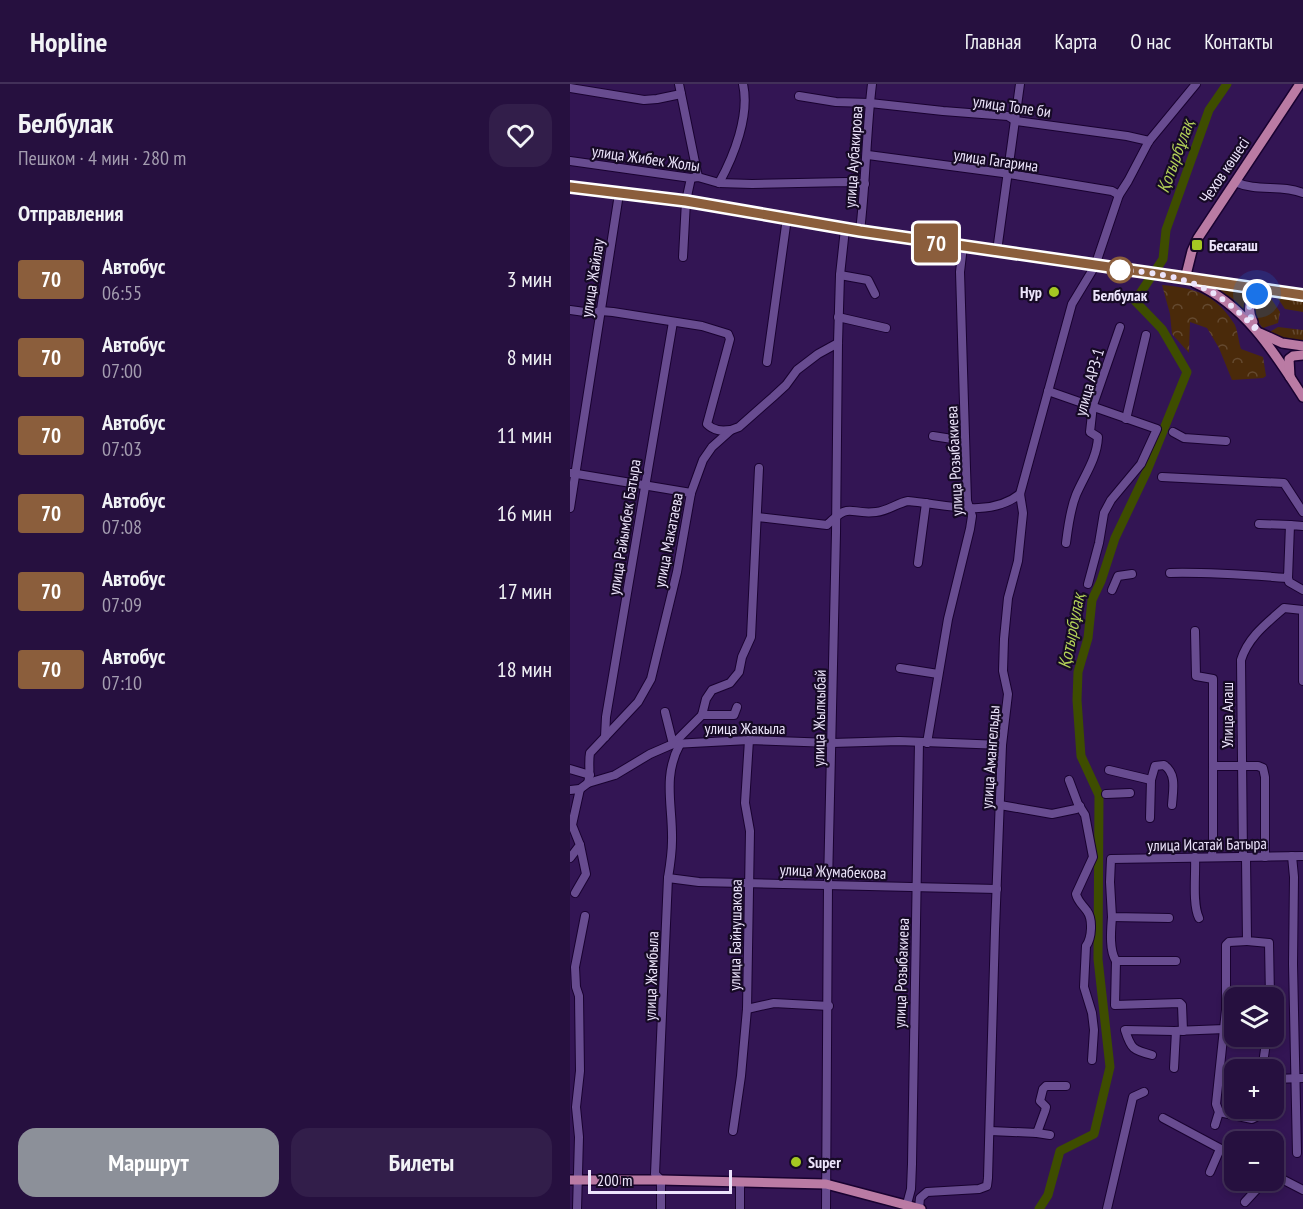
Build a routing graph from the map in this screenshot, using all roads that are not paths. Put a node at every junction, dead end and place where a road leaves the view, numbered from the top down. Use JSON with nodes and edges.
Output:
{"nodes":[{"id":1,"x":679,"y":84,"type":"edge"},
{"id":2,"x":743,"y":84,"type":"edge"},
{"id":3,"x":873,"y":84,"type":"edge"},
{"id":4,"x":1020,"y":84,"type":"edge"},
{"id":5,"x":1196,"y":84,"type":"edge"},
{"id":6,"x":1300,"y":84,"type":"edge"},
{"id":7,"x":570,"y":88,"type":"edge"},
{"id":8,"x":681,"y":94,"type":"junction"},
{"id":9,"x":799,"y":96,"type":"dead end"},
{"id":10,"x":870,"y":103,"type":"junction"},
{"id":11,"x":1016,"y":121,"type":"junction"},
{"id":12,"x":1149,"y":141,"type":"junction"},
{"id":13,"x":868,"y":155,"type":"junction"},
{"id":14,"x":570,"y":161,"type":"edge"},
{"id":15,"x":1008,"y":175,"type":"junction"},
{"id":16,"x":694,"y":177,"type":"junction"},
{"id":17,"x":721,"y":179,"type":"junction"},
{"id":18,"x":1234,"y":182,"type":"junction"},
{"id":19,"x":866,"y":184,"type":"junction"},
{"id":20,"x":570,"y":187,"type":"edge"},
{"id":21,"x":1303,"y":193,"type":"edge"},
{"id":22,"x":619,"y":194,"type":"junction"},
{"id":23,"x":1119,"y":195,"type":"junction"},
{"id":24,"x":686,"y":201,"type":"junction"},
{"id":25,"x":786,"y":218,"type":"junction"},
{"id":26,"x":845,"y":229,"type":"junction"},
{"id":27,"x":860,"y":231,"type":"junction"},
{"id":28,"x":963,"y":246,"type":"junction"},
{"id":29,"x":997,"y":251,"type":"junction"},
{"id":30,"x":682,"y":257,"type":"dead end"},
{"id":31,"x":1095,"y":266,"type":"junction"},
{"id":32,"x":840,"y":275,"type":"junction"},
{"id":33,"x":1189,"y":279,"type":"junction"},
{"id":34,"x":1268,"y":290,"type":"junction"},
{"id":35,"x":875,"y":294,"type":"dead end"},
{"id":36,"x":1303,"y":295,"type":"edge"},
{"id":37,"x":570,"y":310,"type":"edge"},
{"id":38,"x":601,"y":310,"type":"junction"},
{"id":39,"x":838,"y":317,"type":"junction"},
{"id":40,"x":673,"y":322,"type":"junction"},
{"id":41,"x":1120,"y":327,"type":"dead end"},
{"id":42,"x":886,"y":328,"type":"dead end"},
{"id":43,"x":1258,"y":332,"type":"junction"},
{"id":44,"x":1146,"y":335,"type":"dead end"},
{"id":45,"x":838,"y":343,"type":"junction"},
{"id":46,"x":1303,"y":346,"type":"edge"},
{"id":47,"x":1303,"y":355,"type":"edge"},
{"id":48,"x":767,"y":362,"type":"dead end"},
{"id":49,"x":1290,"y":377,"type":"junction"},
{"id":50,"x":1048,"y":391,"type":"junction"},
{"id":51,"x":1303,"y":397,"type":"edge"},
{"id":52,"x":1093,"y":405,"type":"junction"},
{"id":53,"x":1126,"y":419,"type":"junction"},
{"id":54,"x":731,"y":430,"type":"junction"},
{"id":55,"x":1173,"y":432,"type":"dead end"},
{"id":56,"x":933,"y":436,"type":"dead end"},
{"id":57,"x":965,"y":441,"type":"junction"},
{"id":58,"x":1226,"y":441,"type":"dead end"},
{"id":59,"x":759,"y":468,"type":"dead end"},
{"id":60,"x":572,"y":473,"type":"edge"},
{"id":61,"x":1162,"y":477,"type":"dead end"},
{"id":62,"x":644,"y":485,"type":"junction"},
{"id":63,"x":691,"y":493,"type":"junction"},
{"id":64,"x":1020,"y":494,"type":"junction"},
{"id":65,"x":926,"y":502,"type":"junction"},
{"id":66,"x":570,"y":508,"type":"edge"},
{"id":67,"x":971,"y":509,"type":"junction"},
{"id":68,"x":1303,"y":512,"type":"edge"},
{"id":69,"x":836,"y":516,"type":"junction"},
{"id":70,"x":757,"y":517,"type":"junction"},
{"id":71,"x":1259,"y":524,"type":"dead end"},
{"id":72,"x":827,"y":525,"type":"junction"},
{"id":73,"x":1290,"y":525,"type":"junction"},
{"id":74,"x":1303,"y":526,"type":"edge"},
{"id":75,"x":836,"y":533,"type":"junction"},
{"id":76,"x":1066,"y":543,"type":"dead end"},
{"id":77,"x":918,"y":562,"type":"dead end"},
{"id":78,"x":1170,"y":573,"type":"dead end"},
{"id":79,"x":1132,"y":574,"type":"dead end"},
{"id":80,"x":1288,"y":578,"type":"junction"},
{"id":81,"x":1088,"y":584,"type":"dead end"},
{"id":82,"x":1112,"y":590,"type":"dead end"},
{"id":83,"x":1303,"y":590,"type":"edge"},
{"id":84,"x":1303,"y":610,"type":"edge"},
{"id":85,"x":1195,"y":631,"type":"dead end"},
{"id":86,"x":900,"y":668,"type":"dead end"},
{"id":87,"x":938,"y":674,"type":"junction"},
{"id":88,"x":1303,"y":681,"type":"edge"},
{"id":89,"x":737,"y":707,"type":"dead end"},
{"id":90,"x":665,"y":712,"type":"dead end"},
{"id":91,"x":702,"y":715,"type":"junction"},
{"id":92,"x":605,"y":738,"type":"junction"},
{"id":93,"x":749,"y":740,"type":"junction"},
{"id":94,"x":923,"y":742,"type":"junction"},
{"id":95,"x":832,"y":743,"type":"junction"},
{"id":96,"x":677,"y":744,"type":"junction"},
{"id":97,"x":1002,"y":745,"type":"junction"},
{"id":98,"x":1213,"y":766,"type":"junction"},
{"id":99,"x":1241,"y":766,"type":"junction"},
{"id":100,"x":570,"y":769,"type":"edge"},
{"id":101,"x":1109,"y":770,"type":"dead end"},
{"id":102,"x":589,"y":779,"type":"junction"},
{"id":103,"x":1069,"y":780,"type":"dead end"},
{"id":104,"x":1151,"y":780,"type":"junction"},
{"id":105,"x":579,"y":789,"type":"junction"},
{"id":106,"x":570,"y":790,"type":"edge"},
{"id":107,"x":1130,"y":793,"type":"dead end"},
{"id":108,"x":1106,"y":794,"type":"dead end"},
{"id":109,"x":1000,"y":805,"type":"junction"},
{"id":110,"x":1172,"y":805,"type":"dead end"},
{"id":111,"x":1080,"y":806,"type":"junction"},
{"id":112,"x":1150,"y":818,"type":"dead end"},
{"id":113,"x":580,"y":845,"type":"junction"},
{"id":114,"x":1212,"y":856,"type":"junction"},
{"id":115,"x":1292,"y":856,"type":"junction"},
{"id":116,"x":1303,"y":856,"type":"edge"},
{"id":117,"x":1195,"y":857,"type":"junction"},
{"id":118,"x":1244,"y":857,"type":"junction"},
{"id":119,"x":1265,"y":857,"type":"junction"},
{"id":120,"x":570,"y":858,"type":"edge"},
{"id":121,"x":668,"y":878,"type":"junction"},
{"id":122,"x":750,"y":882,"type":"junction"},
{"id":123,"x":828,"y":884,"type":"junction"},
{"id":124,"x":917,"y":888,"type":"junction"},
{"id":125,"x":997,"y":889,"type":"junction"},
{"id":126,"x":575,"y":893,"type":"dead end"},
{"id":127,"x":585,"y":916,"type":"dead end"},
{"id":128,"x":1112,"y":917,"type":"junction"},
{"id":129,"x":1169,"y":918,"type":"dead end"},
{"id":130,"x":1199,"y":918,"type":"dead end"},
{"id":131,"x":1247,"y":941,"type":"junction"},
{"id":132,"x":1116,"y":961,"type":"junction"},
{"id":133,"x":1176,"y":961,"type":"dead end"},
{"id":134,"x":1226,"y":987,"type":"edge"},
{"id":135,"x":1270,"y":987,"type":"edge"},
{"id":136,"x":828,"y":1006,"type":"junction"},
{"id":137,"x":747,"y":1009,"type":"junction"},
{"id":138,"x":1224,"y":1029,"type":"edge"},
{"id":139,"x":1179,"y":1031,"type":"junction"},
{"id":140,"x":1224,"y":1037,"type":"edge"},
{"id":141,"x":1152,"y":1054,"type":"dead end"},
{"id":142,"x":1092,"y":1060,"type":"dead end"},
{"id":143,"x":1174,"y":1068,"type":"dead end"},
{"id":144,"x":1300,"y":1078,"type":"edge"},
{"id":145,"x":1284,"y":1079,"type":"edge"},
{"id":146,"x":1066,"y":1086,"type":"dead end"},
{"id":147,"x":1144,"y":1092,"type":"dead end"},
{"id":148,"x":1219,"y":1112,"type":"junction"},
{"id":149,"x":1224,"y":1113,"type":"edge"},
{"id":150,"x":1163,"y":1118,"type":"dead end"},
{"id":151,"x":1215,"y":1125,"type":"dead end"},
{"id":152,"x":733,"y":1131,"type":"dead end"},
{"id":153,"x":990,"y":1131,"type":"junction"},
{"id":154,"x":1037,"y":1133,"type":"junction"},
{"id":155,"x":1050,"y":1134,"type":"dead end"},
{"id":156,"x":1220,"y":1149,"type":"junction"},
{"id":157,"x":1224,"y":1151,"type":"edge"},
{"id":158,"x":1298,"y":1153,"type":"dead end"},
{"id":159,"x":1210,"y":1172,"type":"dead end"},
{"id":160,"x":573,"y":1180,"type":"edge"},
{"id":161,"x":662,"y":1180,"type":"junction"},
{"id":162,"x":1284,"y":1180,"type":"edge"},
{"id":163,"x":740,"y":1182,"type":"junction"},
{"id":164,"x":826,"y":1185,"type":"junction"},
{"id":165,"x":1303,"y":1190,"type":"edge"},
{"id":166,"x":1255,"y":1191,"type":"edge"},
{"id":167,"x":1245,"y":1202,"type":"dead end"},
{"id":168,"x":907,"y":1204,"type":"junction"},
{"id":169,"x":577,"y":1209,"type":"edge"},
{"id":170,"x":661,"y":1209,"type":"edge"},
{"id":171,"x":740,"y":1209,"type":"edge"},
{"id":172,"x":826,"y":1209,"type":"edge"},
{"id":173,"x":920,"y":1209,"type":"edge"},
{"id":174,"x":1107,"y":1209,"type":"edge"}],
"edges":[{"from":1,"to":8,"type":"street"},
{"from":2,"to":17,"type":"street"},
{"from":3,"to":10,"type":"street","name":"улица Аубакирова"},
{"from":4,"to":11,"type":"street"},
{"from":5,"to":12,"type":"street","name":"улица Амангельды"},
{"from":6,"to":18,"type":"main road","name":"Чехов көшесі"},
{"from":7,"to":8,"type":"street"},
{"from":8,"to":16,"type":"street"},
{"from":9,"to":10,"type":"street","name":"улица Толе би"},
{"from":10,"to":11,"type":"street","name":"улица Толе би"},
{"from":10,"to":13,"type":"street","name":"улица Аубакирова"},
{"from":11,"to":12,"type":"street","name":"улица Толе би"},
{"from":11,"to":15,"type":"street"},
{"from":12,"to":23,"type":"street","name":"улица Амангельды"},
{"from":13,"to":15,"type":"street","name":"улица Гагарина"},
{"from":13,"to":19,"type":"street","name":"улица Аубакирова"},
{"from":14,"to":16,"type":"street","name":"улица Жибек Жолы"},
{"from":15,"to":23,"type":"street","name":"улица Гагарина"},
{"from":15,"to":29,"type":"street"},
{"from":16,"to":17,"type":"street","name":"улица Жибек Жолы"},
{"from":16,"to":24,"type":"street"},
{"from":17,"to":19,"type":"street","name":"улица Жибек Жолы"},
{"from":18,"to":21,"type":"street"},
{"from":18,"to":33,"type":"main road","name":"Чехов көшесі"},
{"from":19,"to":27,"type":"street","name":"улица Аубакирова"},
{"from":20,"to":22,"type":"main road"},
{"from":22,"to":24,"type":"main road"},
{"from":22,"to":38,"type":"street","name":"улица Жайлау"},
{"from":23,"to":31,"type":"street","name":"улица Амангельды"},
{"from":24,"to":25,"type":"main road"},
{"from":24,"to":30,"type":"street"},
{"from":25,"to":26,"type":"main road"},
{"from":25,"to":48,"type":"street"},
{"from":26,"to":27,"type":"main road"},
{"from":26,"to":32,"type":"street","name":"улица Жылкыбай"},
{"from":27,"to":28,"type":"main road"},
{"from":28,"to":29,"type":"main road"},
{"from":28,"to":57,"type":"street","name":"улица Розыбакиева"},
{"from":29,"to":31,"type":"main road"},
{"from":31,"to":33,"type":"main road"},
{"from":31,"to":50,"type":"street","name":"улица Амангельды"},
{"from":32,"to":35,"type":"street"},
{"from":32,"to":39,"type":"street","name":"улица Жылкыбай"},
{"from":33,"to":34,"type":"main road"},
{"from":33,"to":43,"type":"main road"},
{"from":34,"to":36,"type":"main road"},
{"from":34,"to":43,"type":"main road"},
{"from":37,"to":38,"type":"street"},
{"from":38,"to":40,"type":"street"},
{"from":38,"to":60,"type":"street","name":"улица Жайлау"},
{"from":39,"to":42,"type":"street"},
{"from":39,"to":45,"type":"street","name":"улица Жылкыбай"},
{"from":40,"to":54,"type":"street"},
{"from":40,"to":62,"type":"street","name":"улица Райымбек Батыра"},
{"from":41,"to":52,"type":"street","name":"улица АРЗ-1"},
{"from":43,"to":46,"type":"main road"},
{"from":43,"to":49,"type":"main road"},
{"from":44,"to":53,"type":"street"},
{"from":45,"to":54,"type":"street","name":"улица Макатаева"},
{"from":45,"to":69,"type":"street","name":"улица Жылкыбай"},
{"from":47,"to":49,"type":"main road"},
{"from":49,"to":51,"type":"main road"},
{"from":50,"to":52,"type":"street"},
{"from":50,"to":64,"type":"street","name":"улица Амангельды"},
{"from":52,"to":53,"type":"street"},
{"from":52,"to":76,"type":"street","name":"улица АРЗ-1"},
{"from":53,"to":81,"type":"street"},
{"from":54,"to":63,"type":"street","name":"улица Макатаева"},
{"from":55,"to":58,"type":"street"},
{"from":56,"to":57,"type":"street"},
{"from":57,"to":67,"type":"street","name":"улица Розыбакиева"},
{"from":59,"to":70,"type":"street"},
{"from":60,"to":62,"type":"street"},
{"from":60,"to":66,"type":"street","name":"улица Жайлау"},
{"from":61,"to":68,"type":"street"},
{"from":62,"to":63,"type":"street"},
{"from":62,"to":92,"type":"street","name":"улица Райымбек Батыра"},
{"from":63,"to":92,"type":"street","name":"улица Макатаева"},
{"from":64,"to":67,"type":"street"},
{"from":64,"to":97,"type":"street","name":"улица Амангельды"},
{"from":65,"to":67,"type":"street"},
{"from":65,"to":69,"type":"street"},
{"from":65,"to":77,"type":"street"},
{"from":67,"to":87,"type":"street","name":"улица Розыбакиева"},
{"from":69,"to":72,"type":"street"},
{"from":69,"to":75,"type":"street","name":"улица Жылкыбай"},
{"from":70,"to":72,"type":"street"},
{"from":70,"to":91,"type":"street"},
{"from":71,"to":73,"type":"street"},
{"from":72,"to":75,"type":"street"},
{"from":73,"to":74,"type":"street"},
{"from":73,"to":80,"type":"street"},
{"from":75,"to":95,"type":"street","name":"улица Жылкыбай"},
{"from":78,"to":80,"type":"street"},
{"from":79,"to":82,"type":"street"},
{"from":80,"to":83,"type":"street"},
{"from":84,"to":88,"type":"street"},
{"from":84,"to":99,"type":"street","name":"Улица Алаш"},
{"from":85,"to":98,"type":"street"},
{"from":86,"to":87,"type":"street"},
{"from":87,"to":94,"type":"street","name":"улица Розыбакиева"},
{"from":89,"to":91,"type":"street"},
{"from":90,"to":96,"type":"street"},
{"from":91,"to":96,"type":"street"},
{"from":92,"to":102,"type":"street","name":"улица Макатаева"},
{"from":93,"to":95,"type":"street","name":"улица Жакыла"},
{"from":93,"to":96,"type":"street","name":"улица Жакыла"},
{"from":93,"to":122,"type":"street","name":"улица Байнушакова"},
{"from":94,"to":95,"type":"street","name":"улица Жакыла"},
{"from":94,"to":97,"type":"street","name":"улица Жакыла"},
{"from":94,"to":124,"type":"street","name":"улица Розыбакиева"},
{"from":95,"to":123,"type":"street","name":"улица Жылкыбай"},
{"from":96,"to":102,"type":"street","name":"улица Жакыла"},
{"from":96,"to":121,"type":"street","name":"улица Жамбыла"},
{"from":97,"to":109,"type":"street","name":"улица Амангельды"},
{"from":98,"to":99,"type":"street"},
{"from":98,"to":114,"type":"street"},
{"from":99,"to":118,"type":"street","name":"Улица Алаш"},
{"from":99,"to":119,"type":"street"},
{"from":100,"to":102,"type":"street"},
{"from":101,"to":104,"type":"street"},
{"from":102,"to":105,"type":"street","name":"улица Жакыла"},
{"from":103,"to":111,"type":"street"},
{"from":104,"to":110,"type":"street"},
{"from":104,"to":112,"type":"street"},
{"from":105,"to":106,"type":"street","name":"улица Жакыла"},
{"from":105,"to":113,"type":"street"},
{"from":107,"to":108,"type":"street"},
{"from":109,"to":111,"type":"street"},
{"from":109,"to":125,"type":"street","name":"улица Амангельды"},
{"from":111,"to":142,"type":"street"},
{"from":113,"to":120,"type":"street"},
{"from":113,"to":126,"type":"street"},
{"from":114,"to":117,"type":"street","name":"улица Исатай Батыра"},
{"from":114,"to":118,"type":"street","name":"улица Исатай Батыра"},
{"from":115,"to":116,"type":"street","name":"улица Исатай Батыра"},
{"from":115,"to":119,"type":"street","name":"улица Исатай Батыра"},
{"from":115,"to":144,"type":"street"},
{"from":117,"to":128,"type":"street","name":"улица Исатай Батыра"},
{"from":117,"to":130,"type":"street"},
{"from":118,"to":119,"type":"street","name":"улица Исатай Батыра"},
{"from":118,"to":131,"type":"street","name":"Улица Алаш"},
{"from":121,"to":122,"type":"street","name":"улица Жумабекова"},
{"from":121,"to":161,"type":"street","name":"улица Жамбыла"},
{"from":122,"to":123,"type":"street","name":"улица Жумабекова"},
{"from":122,"to":137,"type":"street","name":"улица Байнушакова"},
{"from":123,"to":124,"type":"street","name":"улица Жумабекова"},
{"from":123,"to":136,"type":"street","name":"улица Жылкыбай"},
{"from":124,"to":125,"type":"street","name":"улица Жумабекова"},
{"from":124,"to":168,"type":"street","name":"улица Розыбакиева"},
{"from":125,"to":153,"type":"street","name":"улица Амангельды"},
{"from":127,"to":160,"type":"street"},
{"from":128,"to":129,"type":"street"},
{"from":128,"to":132,"type":"street"},
{"from":131,"to":134,"type":"street"},
{"from":131,"to":135,"type":"street"},
{"from":132,"to":133,"type":"street"},
{"from":132,"to":139,"type":"street"},
{"from":136,"to":137,"type":"street"},
{"from":136,"to":164,"type":"street","name":"улица Жылкыбай"},
{"from":137,"to":152,"type":"street","name":"улица Байнушакова"},
{"from":138,"to":139,"type":"street"},
{"from":139,"to":141,"type":"street"},
{"from":139,"to":143,"type":"street"},
{"from":140,"to":148,"type":"street"},
{"from":144,"to":145,"type":"street"},
{"from":144,"to":158,"type":"street"},
{"from":146,"to":154,"type":"street"},
{"from":147,"to":174,"type":"street"},
{"from":148,"to":149,"type":"street"},
{"from":148,"to":151,"type":"street"},
{"from":150,"to":156,"type":"street"},
{"from":153,"to":154,"type":"street"},
{"from":153,"to":173,"type":"street","name":"улица Амангельды"},
{"from":154,"to":155,"type":"street"},
{"from":156,"to":157,"type":"street"},
{"from":156,"to":159,"type":"street"},
{"from":160,"to":161,"type":"main road"},
{"from":160,"to":169,"type":"street"},
{"from":161,"to":163,"type":"main road"},
{"from":161,"to":170,"type":"street","name":"улица Жамбыла"},
{"from":162,"to":165,"type":"street"},
{"from":163,"to":164,"type":"main road"},
{"from":163,"to":171,"type":"street"},
{"from":164,"to":168,"type":"main road"},
{"from":164,"to":172,"type":"street","name":"улица Жылкыбай"},
{"from":166,"to":167,"type":"street"},
{"from":168,"to":173,"type":"main road"}]}
